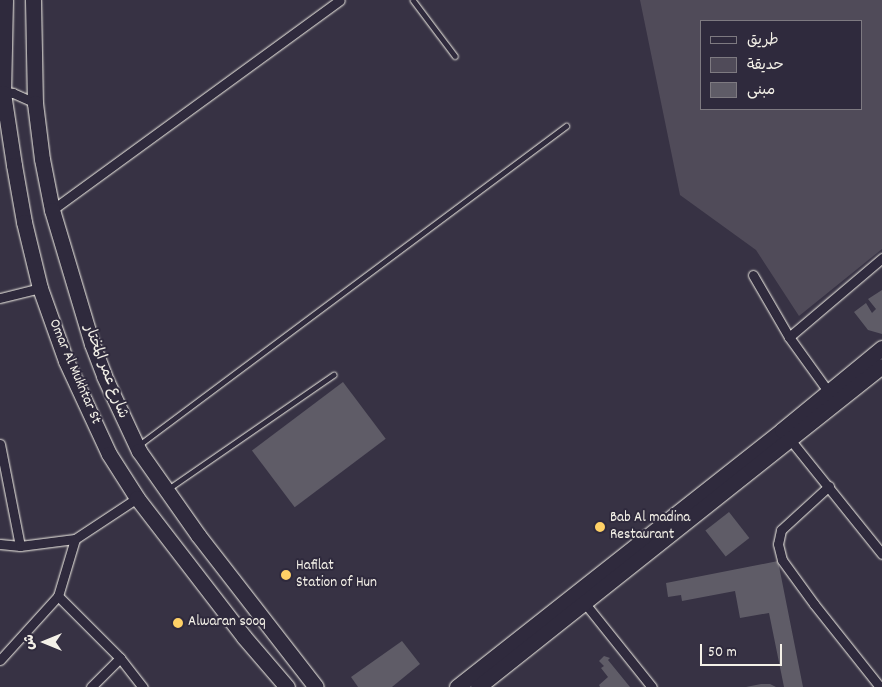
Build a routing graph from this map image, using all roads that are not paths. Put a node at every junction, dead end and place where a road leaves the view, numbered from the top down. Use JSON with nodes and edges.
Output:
{"nodes":[{"id":1,"x":5,"y":0,"type":"edge"},
{"id":2,"x":33,"y":0,"type":"edge"},
{"id":3,"x":340,"y":0,"type":"edge"},
{"id":4,"x":413,"y":0,"type":"edge"},
{"id":5,"x":455,"y":56,"type":"dead end"},
{"id":6,"x":2,"y":92,"type":"edge"},
{"id":7,"x":35,"y":103,"type":"junction"},
{"id":8,"x":566,"y":126,"type":"dead end"},
{"id":9,"x":52,"y":210,"type":"junction"},
{"id":10,"x":882,"y":258,"type":"edge"},
{"id":11,"x":753,"y":275,"type":"dead end"},
{"id":12,"x":40,"y":288,"type":"junction"},
{"id":13,"x":0,"y":298,"type":"edge"},
{"id":14,"x":789,"y":337,"type":"junction"},
{"id":15,"x":882,"y":348,"type":"edge"},
{"id":16,"x":882,"y":366,"type":"edge"},
{"id":17,"x":333,"y":375,"type":"dead end"},
{"id":18,"x":828,"y":390,"type":"junction"},
{"id":19,"x":786,"y":435,"type":"junction"},
{"id":20,"x":134,"y":442,"type":"junction"},
{"id":21,"x":0,"y":444,"type":"edge"},
{"id":22,"x":109,"y":454,"type":"junction"},
{"id":23,"x":828,"y":486,"type":"junction"},
{"id":24,"x":167,"y":490,"type":"junction"},
{"id":25,"x":137,"y":498,"type":"junction"},
{"id":26,"x":75,"y":539,"type":"junction"},
{"id":27,"x":0,"y":544,"type":"edge"},
{"id":28,"x":20,"y":546,"type":"junction"},
{"id":29,"x":882,"y":554,"type":"edge"},
{"id":30,"x":58,"y":596,"type":"junction"},
{"id":31,"x":580,"y":599,"type":"junction"},
{"id":32,"x":120,"y":658,"type":"junction"},
{"id":33,"x":0,"y":660,"type":"edge"},
{"id":34,"x":91,"y":687,"type":"edge"},
{"id":35,"x":143,"y":687,"type":"edge"},
{"id":36,"x":287,"y":687,"type":"edge"},
{"id":37,"x":316,"y":687,"type":"edge"},
{"id":38,"x":457,"y":687,"type":"edge"},
{"id":39,"x":478,"y":687,"type":"edge"},
{"id":40,"x":652,"y":687,"type":"edge"},
{"id":41,"x":880,"y":687,"type":"edge"}],
"edges":[{"from":1,"to":6,"type":"main road","name":"Omar Al Mukhtar St"},
{"from":2,"to":7,"type":"main road","name":"شارع عمر المختار"},
{"from":3,"to":9,"type":"street"},
{"from":4,"to":5,"type":"lane"},
{"from":6,"to":7,"type":"street"},
{"from":6,"to":12,"type":"main road","name":"Omar Al Mukhtar St"},
{"from":7,"to":9,"type":"main road","name":"شارع عمر المختار"},
{"from":8,"to":20,"type":"lane"},
{"from":9,"to":20,"type":"main road","name":"شارع عمر المختار"},
{"from":10,"to":14,"type":"street"},
{"from":11,"to":14,"type":"street"},
{"from":12,"to":13,"type":"street"},
{"from":12,"to":22,"type":"main road","name":"Omar Al Mukhtar St"},
{"from":14,"to":18,"type":"street"},
{"from":15,"to":18,"type":"main road"},
{"from":16,"to":19,"type":"main road"},
{"from":17,"to":24,"type":"lane"},
{"from":18,"to":19,"type":"main road"},
{"from":19,"to":23,"type":"street"},
{"from":19,"to":31,"type":"main road"},
{"from":20,"to":22,"type":"main road"},
{"from":20,"to":24,"type":"main road","name":"شارع عمر المختار"},
{"from":21,"to":28,"type":"street"},
{"from":22,"to":25,"type":"main road","name":"Omar Al Mukhtar St"},
{"from":23,"to":29,"type":"street"},
{"from":23,"to":41,"type":"street"},
{"from":24,"to":37,"type":"main road","name":"شارع عمر المختار"},
{"from":25,"to":26,"type":"street"},
{"from":25,"to":36,"type":"main road","name":"Omar Al Mukhtar St"},
{"from":26,"to":28,"type":"street"},
{"from":26,"to":30,"type":"street"},
{"from":27,"to":28,"type":"street"},
{"from":30,"to":32,"type":"street"},
{"from":30,"to":33,"type":"street"},
{"from":31,"to":38,"type":"main road"},
{"from":31,"to":39,"type":"main road"},
{"from":31,"to":40,"type":"street"},
{"from":32,"to":34,"type":"street"},
{"from":32,"to":35,"type":"street"}]}
